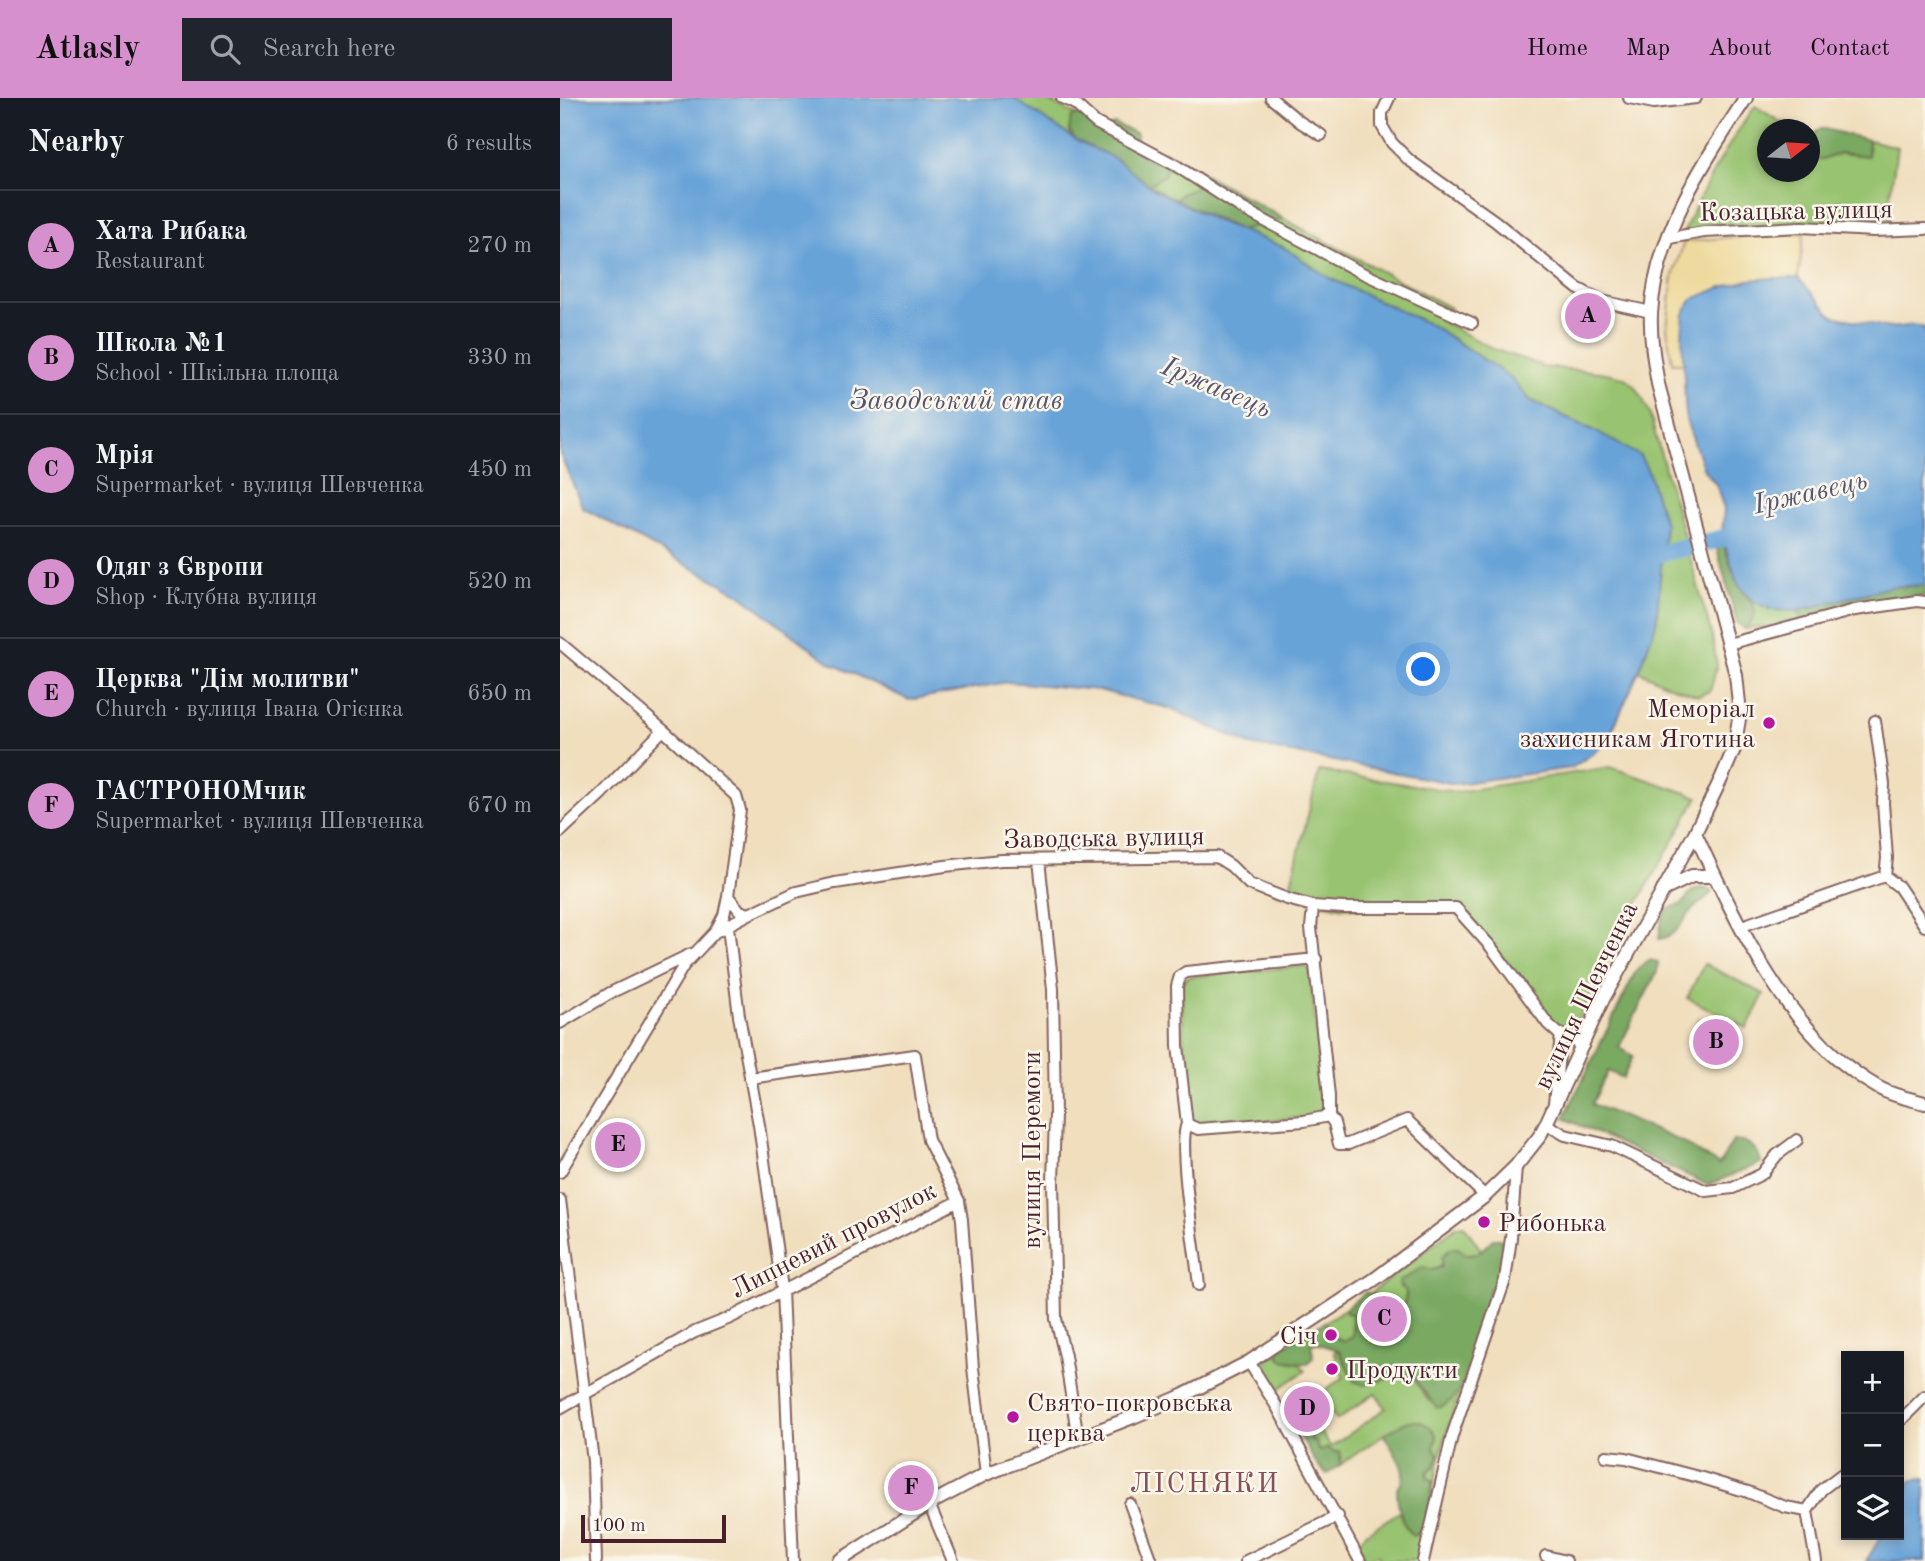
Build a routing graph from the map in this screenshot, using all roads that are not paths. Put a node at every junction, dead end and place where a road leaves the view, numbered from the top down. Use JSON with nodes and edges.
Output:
{"nodes":[{"id":1,"x":1062,"y":98,"type":"edge"},
{"id":2,"x":1271,"y":98,"type":"edge"},
{"id":3,"x":1391,"y":98,"type":"edge"},
{"id":4,"x":1629,"y":98,"type":"edge"},
{"id":5,"x":1696,"y":98,"type":"edge"},
{"id":6,"x":1746,"y":98,"type":"edge"},
{"id":7,"x":1077,"y":101,"type":"edge"},
{"id":8,"x":1321,"y":135,"type":"dead end"},
{"id":9,"x":1925,"y":229,"type":"edge"},
{"id":10,"x":1669,"y":238,"type":"junction"},
{"id":11,"x":1651,"y":312,"type":"junction"},
{"id":12,"x":1472,"y":323,"type":"dead end"},
{"id":13,"x":1925,"y":602,"type":"edge"},
{"id":14,"x":560,"y":643,"type":"edge"},
{"id":15,"x":1728,"y":644,"type":"junction"},
{"id":16,"x":1875,"y":721,"type":"dead end"},
{"id":17,"x":663,"y":730,"type":"junction"},
{"id":18,"x":560,"y":832,"type":"edge"},
{"id":19,"x":1695,"y":833,"type":"junction"},
{"id":20,"x":1039,"y":860,"type":"junction"},
{"id":21,"x":1715,"y":876,"type":"junction"},
{"id":22,"x":1885,"y":876,"type":"junction"},
{"id":23,"x":1662,"y":891,"type":"junction"},
{"id":24,"x":730,"y":899,"type":"junction"},
{"id":25,"x":1313,"y":906,"type":"junction"},
{"id":26,"x":748,"y":914,"type":"junction"},
{"id":27,"x":1742,"y":926,"type":"junction"},
{"id":28,"x":1925,"y":926,"type":"edge"},
{"id":29,"x":728,"y":927,"type":"junction"},
{"id":30,"x":715,"y":932,"type":"junction"},
{"id":31,"x":705,"y":943,"type":"junction"},
{"id":32,"x":1315,"y":959,"type":"junction"},
{"id":33,"x":560,"y":1023,"type":"edge"},
{"id":34,"x":1561,"y":1034,"type":"junction"},
{"id":35,"x":1583,"y":1046,"type":"junction"},
{"id":36,"x":750,"y":1078,"type":"junction"},
{"id":37,"x":1925,"y":1103,"type":"edge"},
{"id":38,"x":1554,"y":1110,"type":"junction"},
{"id":39,"x":1329,"y":1116,"type":"junction"},
{"id":40,"x":1546,"y":1124,"type":"junction"},
{"id":41,"x":1186,"y":1125,"type":"junction"},
{"id":42,"x":1797,"y":1140,"type":"dead end"},
{"id":43,"x":1516,"y":1166,"type":"junction"},
{"id":44,"x":560,"y":1172,"type":"edge"},
{"id":45,"x":1485,"y":1196,"type":"junction"},
{"id":46,"x":560,"y":1200,"type":"edge"},
{"id":47,"x":959,"y":1200,"type":"junction"},
{"id":48,"x":1199,"y":1285,"type":"dead end"},
{"id":49,"x":782,"y":1289,"type":"junction"},
{"id":50,"x":1249,"y":1362,"type":"junction"},
{"id":51,"x":585,"y":1392,"type":"junction"},
{"id":52,"x":1925,"y":1396,"type":"edge"},
{"id":53,"x":560,"y":1408,"type":"edge"},
{"id":54,"x":1904,"y":1417,"type":"edge"},
{"id":55,"x":1078,"y":1438,"type":"junction"},
{"id":56,"x":1606,"y":1456,"type":"dead end"},
{"id":57,"x":986,"y":1474,"type":"junction"},
{"id":58,"x":1841,"y":1475,"type":"edge"},
{"id":59,"x":929,"y":1504,"type":"junction"},
{"id":60,"x":1130,"y":1504,"type":"dead end"},
{"id":61,"x":1807,"y":1511,"type":"junction"},
{"id":62,"x":1338,"y":1517,"type":"junction"},
{"id":63,"x":1546,"y":1556,"type":"dead end"},
{"id":64,"x":596,"y":1561,"type":"edge"},
{"id":65,"x":793,"y":1561,"type":"edge"},
{"id":66,"x":839,"y":1561,"type":"edge"},
{"id":67,"x":953,"y":1561,"type":"edge"},
{"id":68,"x":1151,"y":1561,"type":"edge"},
{"id":69,"x":1246,"y":1561,"type":"edge"},
{"id":70,"x":1360,"y":1561,"type":"edge"},
{"id":71,"x":1423,"y":1561,"type":"edge"},
{"id":72,"x":1566,"y":1561,"type":"edge"},
{"id":73,"x":1815,"y":1561,"type":"edge"}],
"edges":[{"from":1,"to":7,"type":"street"},
{"from":2,"to":8,"type":"street"},
{"from":3,"to":11,"type":"street"},
{"from":4,"to":5,"type":"street"},
{"from":6,"to":10,"type":"street","name":"вулиця Шевченка"},
{"from":7,"to":12,"type":"street"},
{"from":9,"to":10,"type":"street","name":"Козацька вулиця"},
{"from":10,"to":11,"type":"street","name":"вулиця Шевченка"},
{"from":11,"to":15,"type":"street","name":"вулиця Шевченка"},
{"from":13,"to":15,"type":"street"},
{"from":14,"to":17,"type":"street"},
{"from":15,"to":19,"type":"street","name":"вулиця Шевченка"},
{"from":16,"to":22,"type":"street"},
{"from":17,"to":18,"type":"street"},
{"from":17,"to":24,"type":"street"},
{"from":19,"to":21,"type":"street"},
{"from":19,"to":23,"type":"street","name":"вулиця Шевченка"},
{"from":20,"to":25,"type":"street","name":"Заводська вулиця"},
{"from":20,"to":26,"type":"street","name":"Заводська вулиця"},
{"from":20,"to":55,"type":"street","name":"вулиця Перемоги"},
{"from":21,"to":23,"type":"street"},
{"from":21,"to":27,"type":"street"},
{"from":22,"to":27,"type":"street"},
{"from":22,"to":28,"type":"street"},
{"from":23,"to":35,"type":"street","name":"вулиця Шевченка"},
{"from":24,"to":26,"type":"street"},
{"from":24,"to":30,"type":"street"},
{"from":25,"to":32,"type":"street"},
{"from":25,"to":34,"type":"street","name":"Заводська вулиця"},
{"from":26,"to":29,"type":"street","name":"Заводська вулиця"},
{"from":27,"to":37,"type":"street"},
{"from":29,"to":30,"type":"street","name":"Заводська вулиця"},
{"from":29,"to":36,"type":"street"},
{"from":30,"to":31,"type":"street"},
{"from":31,"to":33,"type":"street"},
{"from":31,"to":44,"type":"street"},
{"from":32,"to":39,"type":"street"},
{"from":32,"to":41,"type":"street"},
{"from":34,"to":35,"type":"street","name":"Заводська вулиця"},
{"from":34,"to":38,"type":"street"},
{"from":35,"to":38,"type":"street","name":"вулиця Шевченка"},
{"from":36,"to":47,"type":"street"},
{"from":36,"to":49,"type":"street"},
{"from":38,"to":40,"type":"street","name":"вулиця Шевченка"},
{"from":39,"to":41,"type":"street"},
{"from":39,"to":45,"type":"street"},
{"from":40,"to":42,"type":"street"},
{"from":40,"to":43,"type":"street","name":"вулиця Шевченка"},
{"from":41,"to":48,"type":"street"},
{"from":43,"to":45,"type":"street","name":"вулиця Шевченка"},
{"from":43,"to":71,"type":"street"},
{"from":45,"to":50,"type":"street","name":"вулиця Шевченка"},
{"from":46,"to":51,"type":"street"},
{"from":47,"to":49,"type":"street","name":"Липневий провулок"},
{"from":47,"to":57,"type":"street","name":"Липневий провулок"},
{"from":49,"to":51,"type":"street","name":"Липневий провулок"},
{"from":49,"to":65,"type":"street"},
{"from":50,"to":55,"type":"street","name":"вулиця Шевченка"},
{"from":50,"to":62,"type":"street"},
{"from":51,"to":53,"type":"street","name":"Липневий провулок"},
{"from":51,"to":64,"type":"street"},
{"from":52,"to":54,"type":"street"},
{"from":55,"to":57,"type":"street","name":"вулиця Шевченка"},
{"from":56,"to":61,"type":"street"},
{"from":57,"to":59,"type":"street","name":"вулиця Шевченка"},
{"from":58,"to":61,"type":"street"},
{"from":59,"to":66,"type":"street","name":"вулиця Шевченка"},
{"from":59,"to":67,"type":"street"},
{"from":60,"to":68,"type":"street"},
{"from":61,"to":73,"type":"street"},
{"from":62,"to":69,"type":"street"},
{"from":62,"to":70,"type":"street"},
{"from":63,"to":72,"type":"street"}]}
